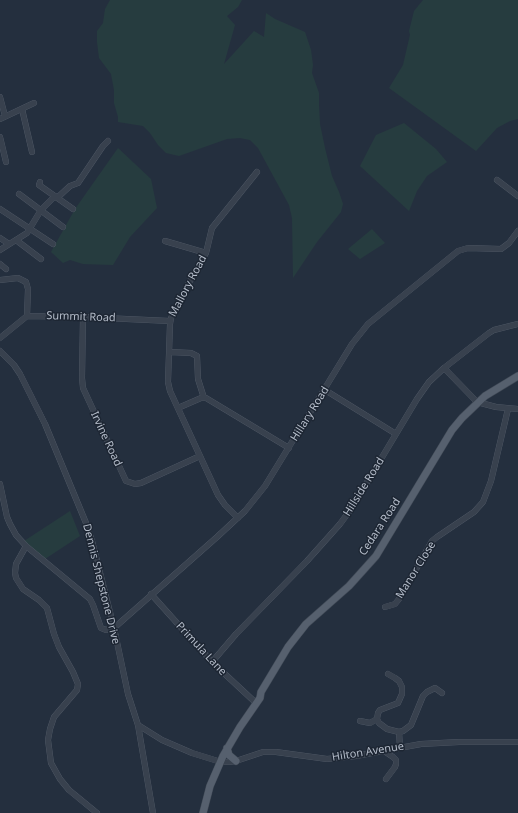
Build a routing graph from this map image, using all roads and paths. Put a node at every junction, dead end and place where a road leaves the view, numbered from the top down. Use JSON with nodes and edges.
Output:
{"nodes":[{"id":1,"x":0,"y":97,"type":"edge"},
{"id":2,"x":34,"y":103,"type":"dead end"},
{"id":3,"x":22,"y":109,"type":"junction"},
{"id":4,"x":3,"y":117,"type":"edge"},
{"id":5,"x":0,"y":136,"type":"edge"},
{"id":6,"x":108,"y":141,"type":"dead end"},
{"id":7,"x":32,"y":152,"type":"dead end"},
{"id":8,"x":6,"y":162,"type":"dead end"},
{"id":9,"x":257,"y":172,"type":"dead end"},
{"id":10,"x":497,"y":180,"type":"dead end"},
{"id":11,"x":40,"y":182,"type":"dead end"},
{"id":12,"x":19,"y":194,"type":"dead end"},
{"id":13,"x":518,"y":196,"type":"edge"},
{"id":14,"x":56,"y":197,"type":"junction"},
{"id":15,"x":0,"y":208,"type":"edge"},
{"id":16,"x":73,"y":209,"type":"dead end"},
{"id":17,"x":41,"y":210,"type":"junction"},
{"id":18,"x":63,"y":227,"type":"dead end"},
{"id":19,"x":30,"y":228,"type":"junction"},
{"id":20,"x":518,"y":231,"type":"edge"},
{"id":21,"x":0,"y":238,"type":"edge"},
{"id":22,"x":16,"y":240,"type":"junction"},
{"id":23,"x":165,"y":241,"type":"dead end"},
{"id":24,"x":9,"y":244,"type":"junction"},
{"id":25,"x":53,"y":244,"type":"dead end"},
{"id":26,"x":0,"y":250,"type":"edge"},
{"id":27,"x":206,"y":253,"type":"junction"},
{"id":28,"x":41,"y":259,"type":"dead end"},
{"id":29,"x":0,"y":264,"type":"edge"},
{"id":30,"x":6,"y":269,"type":"dead end"},
{"id":31,"x":0,"y":280,"type":"edge"},
{"id":32,"x":27,"y":316,"type":"junction"},
{"id":33,"x":82,"y":317,"type":"junction"},
{"id":34,"x":170,"y":321,"type":"junction"},
{"id":35,"x":518,"y":324,"type":"edge"},
{"id":36,"x":0,"y":338,"type":"edge"},
{"id":37,"x":0,"y":351,"type":"edge"},
{"id":38,"x":170,"y":352,"type":"junction"},
{"id":39,"x":444,"y":368,"type":"junction"},
{"id":40,"x":518,"y":376,"type":"edge"},
{"id":41,"x":325,"y":390,"type":"junction"},
{"id":42,"x":204,"y":398,"type":"junction"},
{"id":43,"x":477,"y":402,"type":"junction"},
{"id":44,"x":178,"y":408,"type":"junction"},
{"id":45,"x":508,"y":408,"type":"junction"},
{"id":46,"x":518,"y":409,"type":"edge"},
{"id":47,"x":396,"y":434,"type":"junction"},
{"id":48,"x":289,"y":448,"type":"junction"},
{"id":49,"x":200,"y":456,"type":"junction"},
{"id":50,"x":0,"y":484,"type":"edge"},
{"id":51,"x":238,"y":518,"type":"junction"},
{"id":52,"x":26,"y":546,"type":"junction"},
{"id":53,"x":151,"y":594,"type":"junction"},
{"id":54,"x":385,"y":607,"type":"dead end"},
{"id":55,"x":114,"y":628,"type":"junction"},
{"id":56,"x":212,"y":662,"type":"junction"},
{"id":57,"x":388,"y":674,"type":"dead end"},
{"id":58,"x":442,"y":693,"type":"dead end"},
{"id":59,"x":255,"y":702,"type":"junction"},
{"id":60,"x":377,"y":719,"type":"junction"},
{"id":61,"x":360,"y":721,"type":"dead end"},
{"id":62,"x":138,"y":725,"type":"junction"},
{"id":63,"x":399,"y":732,"type":"junction"},
{"id":64,"x":518,"y":742,"type":"edge"},
{"id":65,"x":400,"y":747,"type":"junction"},
{"id":66,"x":227,"y":748,"type":"junction"},
{"id":67,"x":384,"y":751,"type":"junction"},
{"id":68,"x":219,"y":761,"type":"junction"},
{"id":69,"x":236,"y":761,"type":"junction"},
{"id":70,"x":386,"y":779,"type":"dead end"},
{"id":71,"x":97,"y":813,"type":"edge"},
{"id":72,"x":153,"y":813,"type":"edge"},
{"id":73,"x":202,"y":813,"type":"edge"}],
"edges":[{"from":1,"to":4,"type":"street"},
{"from":2,"to":3,"type":"street"},
{"from":3,"to":4,"type":"street"},
{"from":3,"to":7,"type":"street"},
{"from":5,"to":8,"type":"street"},
{"from":6,"to":14,"type":"street"},
{"from":9,"to":27,"type":"street","name":"Mallory Road"},
{"from":10,"to":13,"type":"street"},
{"from":11,"to":14,"type":"street"},
{"from":12,"to":17,"type":"street"},
{"from":14,"to":16,"type":"street"},
{"from":14,"to":17,"type":"street"},
{"from":15,"to":19,"type":"street"},
{"from":17,"to":18,"type":"street"},
{"from":17,"to":19,"type":"street"},
{"from":19,"to":22,"type":"street"},
{"from":19,"to":25,"type":"street"},
{"from":20,"to":41,"type":"street","name":"Hillary Road"},
{"from":21,"to":24,"type":"street"},
{"from":22,"to":24,"type":"street"},
{"from":22,"to":28,"type":"street"},
{"from":23,"to":27,"type":"street"},
{"from":24,"to":26,"type":"street"},
{"from":27,"to":34,"type":"street","name":"Mallory Road"},
{"from":29,"to":30,"type":"street"},
{"from":31,"to":32,"type":"street"},
{"from":32,"to":33,"type":"street","name":"Summit Road"},
{"from":32,"to":36,"type":"street"},
{"from":33,"to":34,"type":"street","name":"Summit Road"},
{"from":33,"to":49,"type":"street","name":"Irvine Road"},
{"from":34,"to":38,"type":"street","name":"Mallory Road"},
{"from":35,"to":39,"type":"street","name":"Hillside Road"},
{"from":37,"to":55,"type":"street","name":"Dennis Shepstone Drive"},
{"from":38,"to":42,"type":"street"},
{"from":38,"to":44,"type":"street","name":"Mallory Road"},
{"from":39,"to":43,"type":"street"},
{"from":39,"to":47,"type":"street","name":"Hillside Road"},
{"from":40,"to":43,"type":"main road","name":"Cedara Road"},
{"from":41,"to":47,"type":"street"},
{"from":41,"to":48,"type":"street","name":"Hillary Road"},
{"from":42,"to":44,"type":"street"},
{"from":42,"to":48,"type":"street"},
{"from":43,"to":45,"type":"street"},
{"from":43,"to":59,"type":"main road","name":"Cedara Road"},
{"from":44,"to":49,"type":"street","name":"Mallory Road"},
{"from":45,"to":46,"type":"street"},
{"from":45,"to":54,"type":"street","name":"Manor Close"},
{"from":47,"to":56,"type":"street","name":"Hillside Road"},
{"from":48,"to":51,"type":"street","name":"Hillary Road"},
{"from":49,"to":51,"type":"street","name":"Mallory Road"},
{"from":50,"to":52,"type":"street"},
{"from":51,"to":53,"type":"street","name":"Hillary Road"},
{"from":52,"to":55,"type":"street"},
{"from":52,"to":71,"type":"street"},
{"from":53,"to":55,"type":"street","name":"Hillary Road"},
{"from":53,"to":56,"type":"street","name":"Primula Lane"},
{"from":55,"to":62,"type":"street","name":"Dennis Shepstone Drive"},
{"from":56,"to":59,"type":"street","name":"Primula Lane"},
{"from":57,"to":60,"type":"street"},
{"from":58,"to":63,"type":"street"},
{"from":59,"to":66,"type":"main road","name":"Cedara Road"},
{"from":59,"to":68,"type":"main road","name":"Cedara Road"},
{"from":60,"to":61,"type":"street"},
{"from":60,"to":63,"type":"street"},
{"from":62,"to":68,"type":"street"},
{"from":62,"to":72,"type":"street","name":"Dennis Shepstone Drive"},
{"from":63,"to":65,"type":"street"},
{"from":64,"to":65,"type":"street","name":"Hilton Avenue"},
{"from":65,"to":67,"type":"street","name":"Hilton Avenue"},
{"from":66,"to":68,"type":"main road","name":"Cedara Road"},
{"from":66,"to":69,"type":"main road"},
{"from":67,"to":69,"type":"street","name":"Hilton Avenue"},
{"from":67,"to":70,"type":"street"},
{"from":68,"to":69,"type":"street","name":"Hilton Avenue"},
{"from":68,"to":73,"type":"main road"}]}
